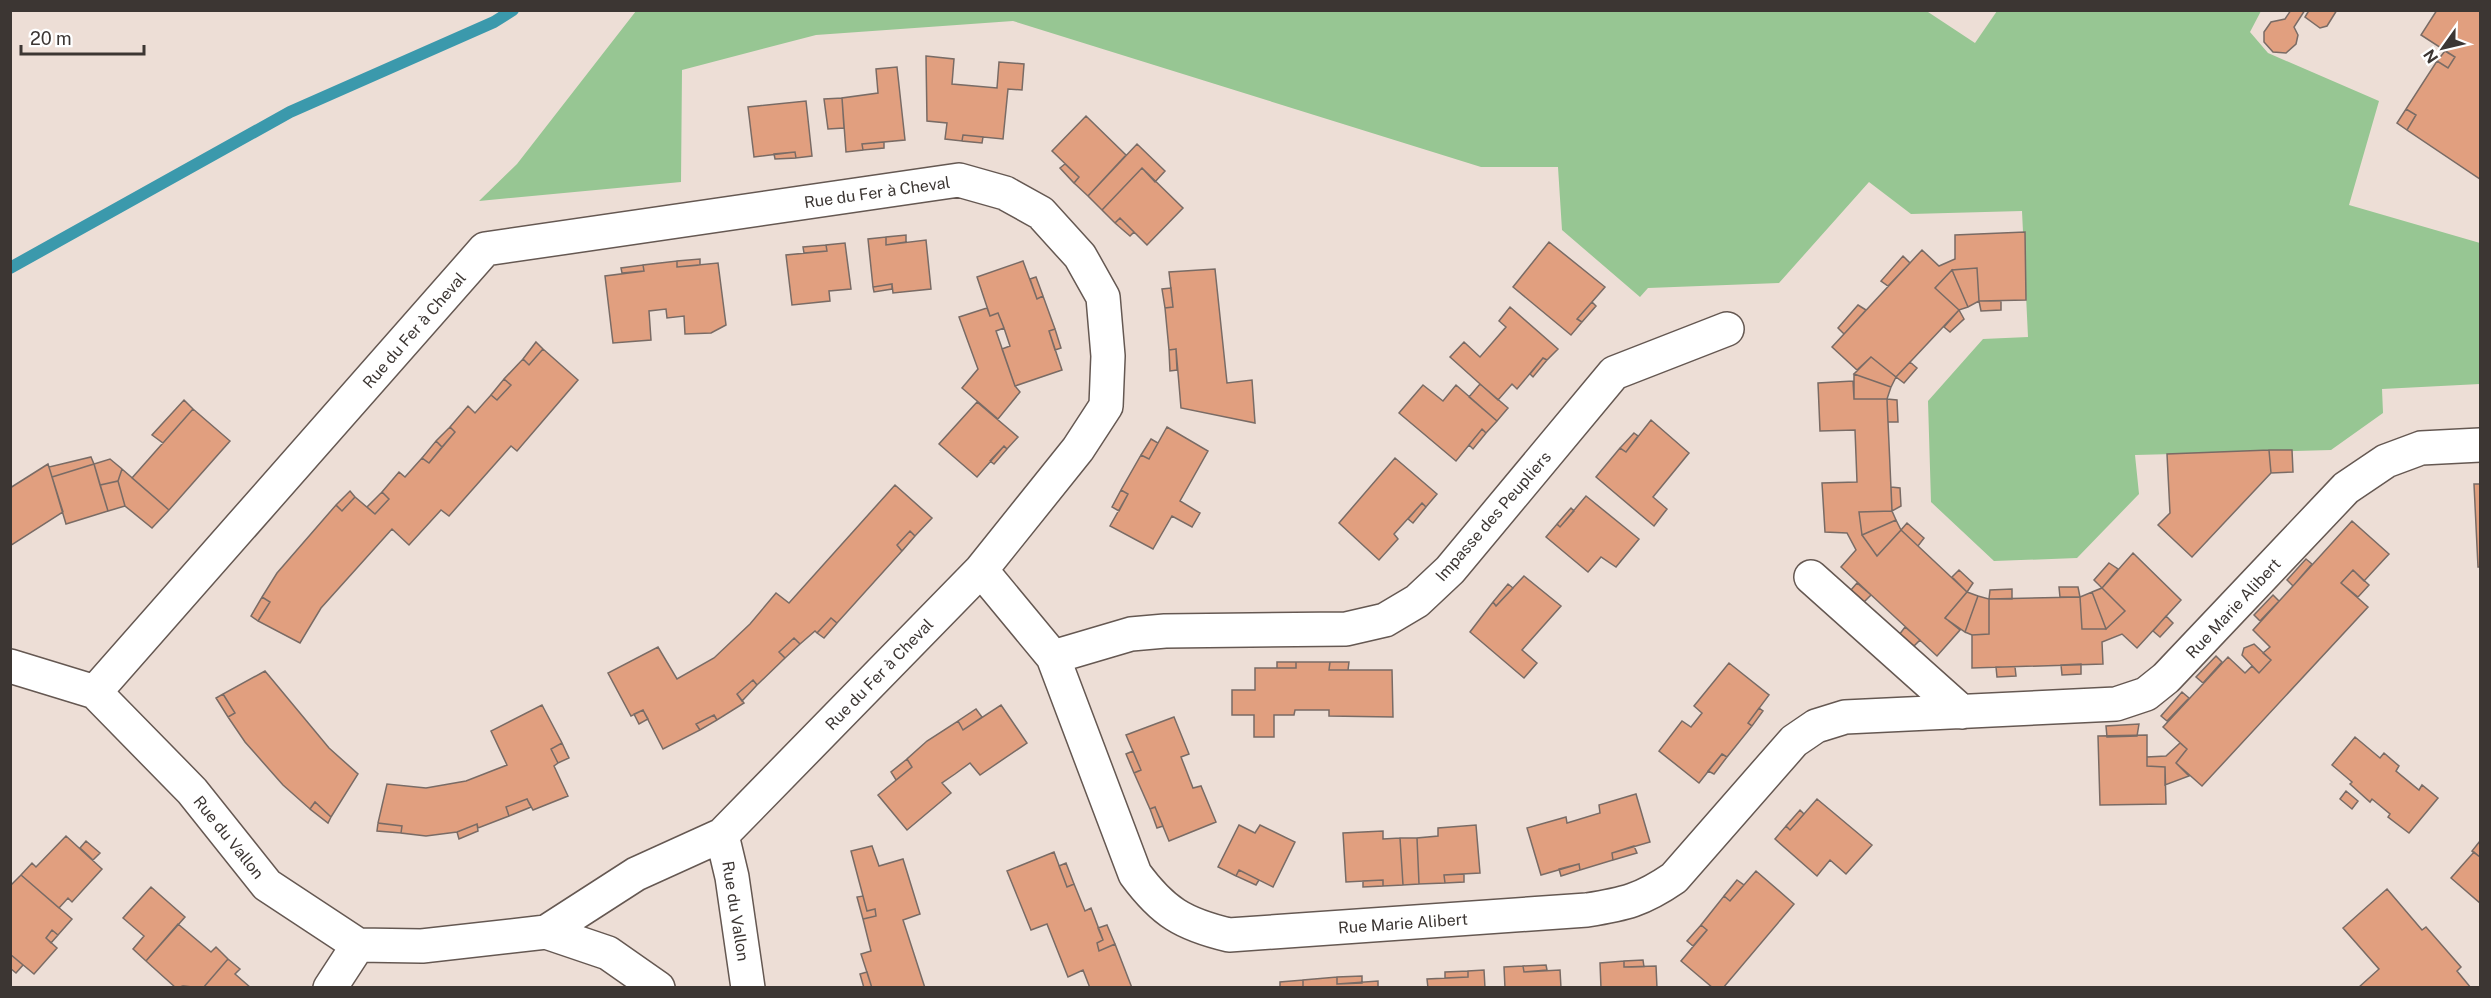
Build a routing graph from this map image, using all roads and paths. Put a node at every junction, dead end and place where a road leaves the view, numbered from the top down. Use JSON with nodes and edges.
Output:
{"nodes":[{"id":1,"x":1727,"y":329,"type":"dead end"},
{"id":2,"x":2481,"y":445,"type":"edge"},
{"id":3,"x":981,"y":570,"type":"junction"},
{"id":4,"x":1811,"y":578,"type":"dead end"},
{"id":5,"x":1053,"y":657,"type":"junction"},
{"id":6,"x":10,"y":666,"type":"edge"},
{"id":7,"x":95,"y":692,"type":"junction"},
{"id":8,"x":1962,"y":712,"type":"junction"},
{"id":9,"x":722,"y":835,"type":"junction"},
{"id":10,"x":546,"y":932,"type":"junction"},
{"id":11,"x":358,"y":945,"type":"junction"},
{"id":12,"x":330,"y":987,"type":"edge"},
{"id":13,"x":658,"y":987,"type":"edge"},
{"id":14,"x":748,"y":987,"type":"edge"}],
"edges":[{"from":1,"to":5,"type":"street","name":"Impasse des Peupliers"},
{"from":2,"to":8,"type":"street","name":"Rue Marie Alibert"},
{"from":3,"to":5,"type":"street","name":"Rue Marie Alibert"},
{"from":3,"to":7,"type":"street","name":"Rue du Fer à Cheval"},
{"from":3,"to":9,"type":"street","name":"Rue du Fer à Cheval"},
{"from":4,"to":8,"type":"street"},
{"from":5,"to":8,"type":"street","name":"Rue Marie Alibert"},
{"from":6,"to":7,"type":"street","name":"Rue du Vallon"},
{"from":7,"to":11,"type":"street","name":"Rue du Vallon"},
{"from":9,"to":10,"type":"street","name":"Rue du Fer à Cheval"},
{"from":9,"to":14,"type":"street","name":"Rue du Vallon"},
{"from":10,"to":11,"type":"street"},
{"from":10,"to":13,"type":"street"},
{"from":11,"to":12,"type":"street"}]}
